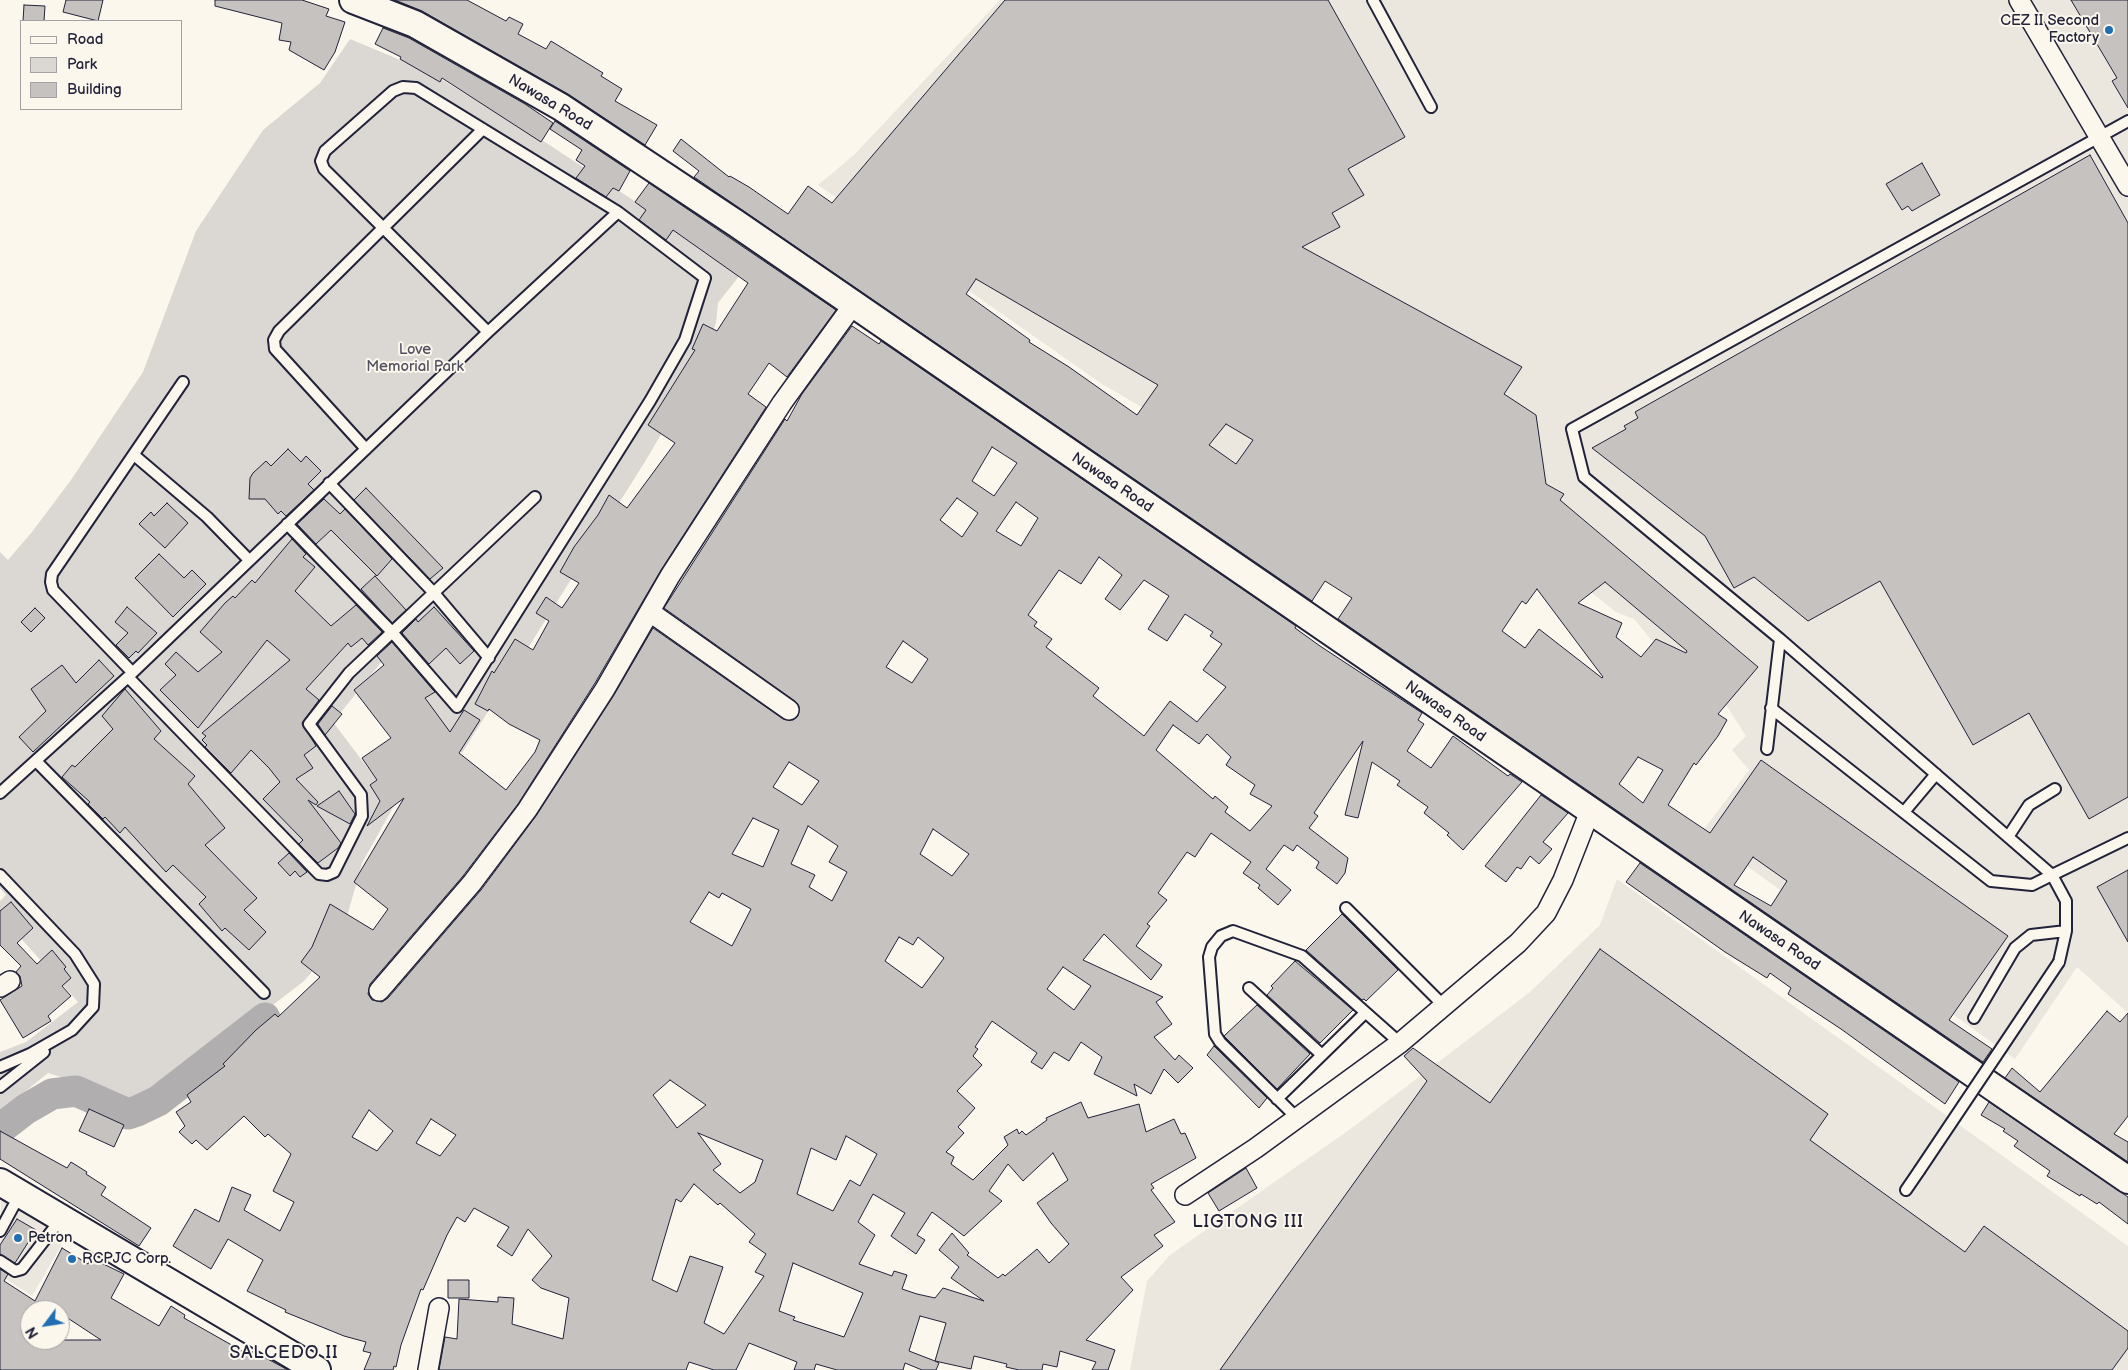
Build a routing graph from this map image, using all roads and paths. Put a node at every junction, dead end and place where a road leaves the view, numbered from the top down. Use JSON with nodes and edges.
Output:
{"nodes":[{"id":1,"x":354,"y":0,"type":"edge"},
{"id":2,"x":1373,"y":0,"type":"edge"},
{"id":3,"x":2019,"y":0,"type":"edge"},
{"id":4,"x":1431,"y":107,"type":"dead end"},
{"id":5,"x":2128,"y":121,"type":"edge"},
{"id":6,"x":483,"y":129,"type":"junction"},
{"id":7,"x":2098,"y":138,"type":"junction"},
{"id":8,"x":2128,"y":186,"type":"edge"},
{"id":9,"x":618,"y":212,"type":"junction"},
{"id":10,"x":382,"y":227,"type":"junction"},
{"id":11,"x":853,"y":305,"type":"junction"},
{"id":12,"x":488,"y":332,"type":"junction"},
{"id":13,"x":183,"y":382,"type":"dead end"},
{"id":14,"x":366,"y":449,"type":"junction"},
{"id":15,"x":134,"y":455,"type":"junction"},
{"id":16,"x":330,"y":483,"type":"junction"},
{"id":17,"x":535,"y":497,"type":"dead end"},
{"id":18,"x":288,"y":524,"type":"junction"},
{"id":19,"x":249,"y":560,"type":"junction"},
{"id":20,"x":434,"y":593,"type":"junction"},
{"id":21,"x":650,"y":612,"type":"junction"},
{"id":22,"x":392,"y":632,"type":"junction"},
{"id":23,"x":1780,"y":639,"type":"junction"},
{"id":24,"x":489,"y":658,"type":"junction"},
{"id":25,"x":130,"y":674,"type":"junction"},
{"id":26,"x":1772,"y":708,"type":"junction"},
{"id":27,"x":789,"y":710,"type":"dead end"},
{"id":28,"x":1767,"y":749,"type":"dead end"},
{"id":29,"x":36,"y":761,"type":"junction"},
{"id":30,"x":1936,"y":774,"type":"junction"},
{"id":31,"x":2056,"y":789,"type":"dead end"},
{"id":32,"x":0,"y":793,"type":"edge"},
{"id":33,"x":1590,"y":811,"type":"junction"},
{"id":34,"x":1904,"y":812,"type":"junction"},
{"id":35,"x":2008,"y":837,"type":"junction"},
{"id":36,"x":2128,"y":838,"type":"edge"},
{"id":37,"x":0,"y":875,"type":"edge"},
{"id":38,"x":2052,"y":875,"type":"junction"},
{"id":39,"x":1346,"y":908,"type":"dead end"},
{"id":40,"x":2066,"y":931,"type":"junction"},
{"id":41,"x":1249,"y":988,"type":"dead end"},
{"id":42,"x":379,"y":991,"type":"dead end"},
{"id":43,"x":264,"y":994,"type":"dead end"},
{"id":44,"x":1443,"y":1005,"type":"junction"},
{"id":45,"x":1365,"y":1013,"type":"junction"},
{"id":46,"x":1974,"y":1018,"type":"dead end"},
{"id":47,"x":72,"y":1030,"type":"junction"},
{"id":48,"x":1400,"y":1043,"type":"junction"},
{"id":49,"x":1322,"y":1055,"type":"junction"},
{"id":50,"x":0,"y":1067,"type":"edge"},
{"id":51,"x":0,"y":1087,"type":"edge"},
{"id":52,"x":1277,"y":1099,"type":"junction"},
{"id":53,"x":1296,"y":1118,"type":"junction"},
{"id":54,"x":2128,"y":1180,"type":"edge"},
{"id":55,"x":7,"y":1190,"type":"edge"},
{"id":56,"x":1906,"y":1190,"type":"dead end"},
{"id":57,"x":1185,"y":1195,"type":"dead end"},
{"id":58,"x":62,"y":1219,"type":"junction"},
{"id":59,"x":0,"y":1231,"type":"edge"},
{"id":60,"x":0,"y":1260,"type":"edge"},
{"id":61,"x":439,"y":1308,"type":"dead end"},
{"id":62,"x":317,"y":1370,"type":"edge"},
{"id":63,"x":428,"y":1370,"type":"edge"}],
"edges":[{"from":1,"to":11,"type":"street","name":"Nawasa Road"},
{"from":2,"to":4,"type":"lane"},
{"from":3,"to":7,"type":"street"},
{"from":5,"to":7,"type":"lane"},
{"from":6,"to":9,"type":"lane"},
{"from":6,"to":10,"type":"lane"},
{"from":6,"to":10,"type":"lane"},
{"from":7,"to":8,"type":"street"},
{"from":7,"to":23,"type":"lane"},
{"from":9,"to":12,"type":"lane"},
{"from":9,"to":24,"type":"lane"},
{"from":10,"to":12,"type":"lane"},
{"from":10,"to":14,"type":"lane"},
{"from":11,"to":21,"type":"street"},
{"from":11,"to":33,"type":"street","name":"Nawasa Road"},
{"from":12,"to":14,"type":"lane"},
{"from":13,"to":15,"type":"lane"},
{"from":14,"to":16,"type":"lane"},
{"from":15,"to":19,"type":"lane"},
{"from":15,"to":25,"type":"lane"},
{"from":16,"to":18,"type":"lane"},
{"from":16,"to":20,"type":"lane"},
{"from":17,"to":20,"type":"lane"},
{"from":18,"to":19,"type":"lane"},
{"from":18,"to":22,"type":"lane"},
{"from":19,"to":25,"type":"lane"},
{"from":20,"to":22,"type":"lane"},
{"from":20,"to":24,"type":"lane"},
{"from":21,"to":27,"type":"street"},
{"from":21,"to":42,"type":"street"},
{"from":22,"to":24,"type":"lane"},
{"from":22,"to":25,"type":"lane"},
{"from":23,"to":26,"type":"lane"},
{"from":23,"to":30,"type":"lane"},
{"from":25,"to":29,"type":"lane"},
{"from":26,"to":28,"type":"lane"},
{"from":26,"to":34,"type":"lane"},
{"from":29,"to":32,"type":"lane"},
{"from":29,"to":43,"type":"lane"},
{"from":30,"to":34,"type":"lane"},
{"from":30,"to":35,"type":"lane"},
{"from":31,"to":35,"type":"lane"},
{"from":33,"to":44,"type":"street"},
{"from":33,"to":54,"type":"street","name":"Nawasa Road"},
{"from":34,"to":38,"type":"lane"},
{"from":35,"to":38,"type":"lane"},
{"from":36,"to":38,"type":"lane"},
{"from":37,"to":47,"type":"lane"},
{"from":38,"to":40,"type":"lane"},
{"from":39,"to":44,"type":"lane"},
{"from":40,"to":46,"type":"lane"},
{"from":40,"to":56,"type":"lane","bridge":true},
{"from":41,"to":49,"type":"lane"},
{"from":44,"to":48,"type":"street"},
{"from":45,"to":48,"type":"lane"},
{"from":45,"to":49,"type":"lane"},
{"from":45,"to":52,"type":"lane"},
{"from":47,"to":50,"type":"lane"},
{"from":47,"to":51,"type":"lane"},
{"from":48,"to":53,"type":"street"},
{"from":49,"to":52,"type":"lane"},
{"from":52,"to":53,"type":"lane"},
{"from":53,"to":57,"type":"street"},
{"from":55,"to":58,"type":"street"},
{"from":55,"to":59,"type":"lane"},
{"from":58,"to":60,"type":"lane"},
{"from":58,"to":62,"type":"street"},
{"from":61,"to":63,"type":"street"}]}
